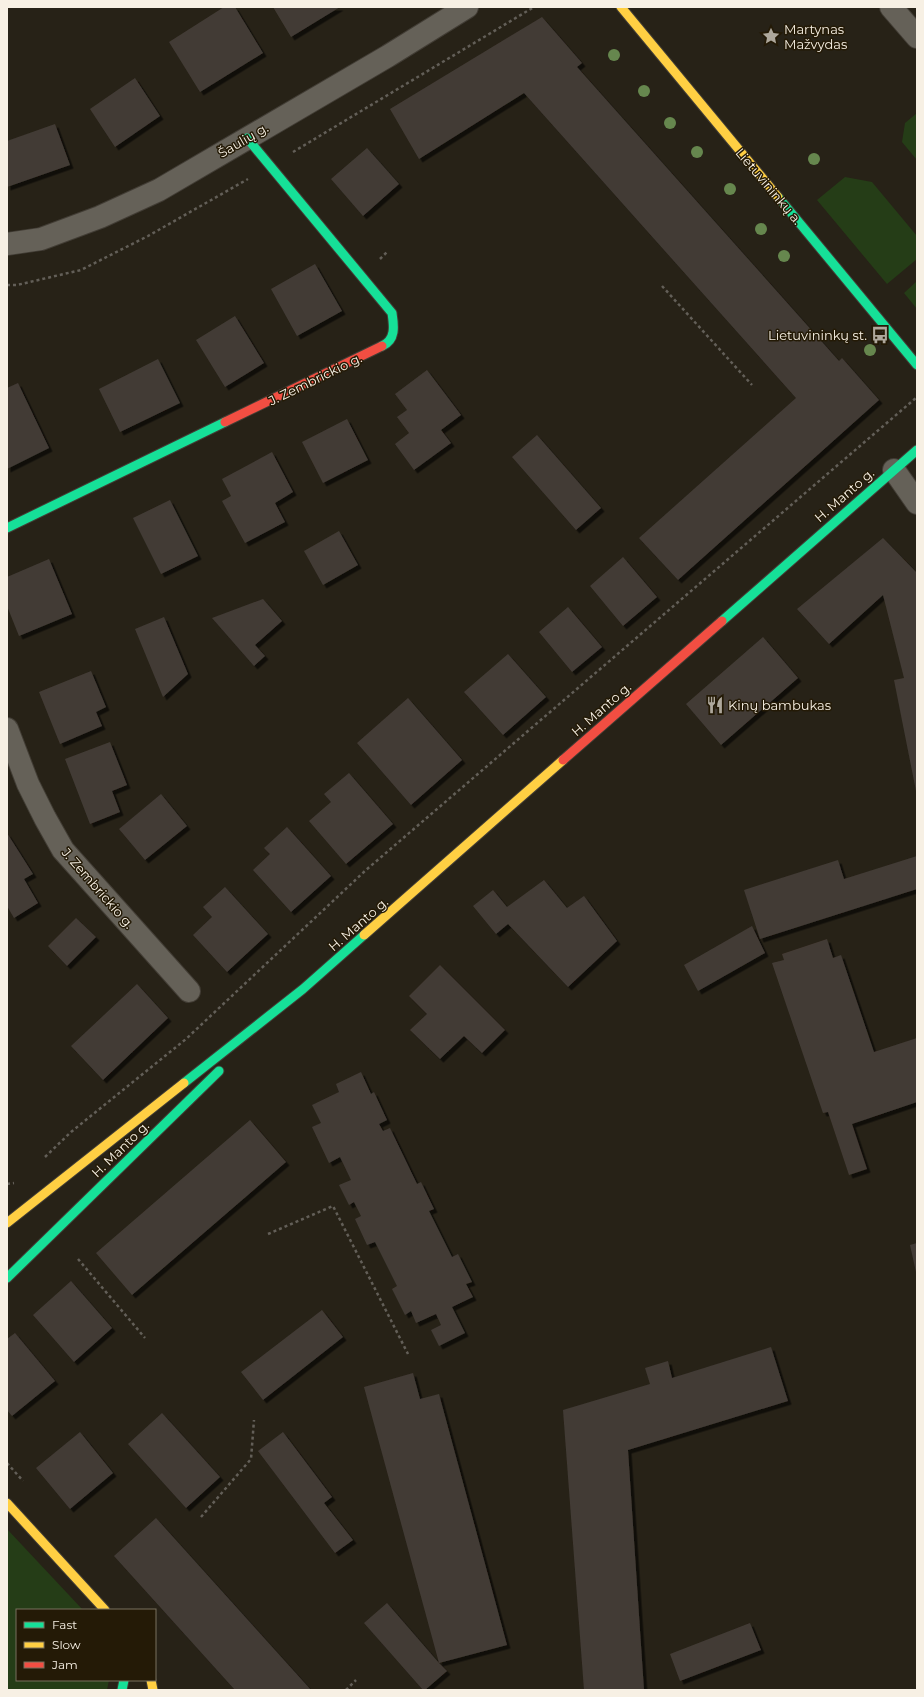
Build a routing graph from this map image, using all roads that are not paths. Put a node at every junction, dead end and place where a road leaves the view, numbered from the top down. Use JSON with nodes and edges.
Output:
{"nodes":[{"id":1,"x":467,"y":7,"type":"edge"},
{"id":2,"x":621,"y":7,"type":"edge"},
{"id":3,"x":891,"y":7,"type":"edge"},
{"id":4,"x":917,"y":37,"type":"edge"},
{"id":5,"x":247,"y":138,"type":"junction"},
{"id":6,"x":7,"y":244,"type":"edge"},
{"id":7,"x":917,"y":365,"type":"edge"},
{"id":8,"x":917,"y":450,"type":"edge"},
{"id":9,"x":894,"y":470,"type":"junction"},
{"id":10,"x":917,"y":503,"type":"edge"},
{"id":11,"x":7,"y":528,"type":"edge"},
{"id":12,"x":7,"y":729,"type":"edge"},
{"id":13,"x":303,"y":989,"type":"junction"},
{"id":14,"x":189,"y":991,"type":"dead end"},
{"id":15,"x":240,"y":1050,"type":"dead end"},
{"id":16,"x":223,"y":1067,"type":"dead end"},
{"id":17,"x":7,"y":1223,"type":"edge"},
{"id":18,"x":7,"y":1278,"type":"edge"},
{"id":19,"x":7,"y":1503,"type":"edge"},
{"id":20,"x":104,"y":1609,"type":"edge"}],
"edges":[{"from":1,"to":5,"type":"street","name":"Šaulių g."},
{"from":2,"to":7,"type":"main road","name":"Lietuvininkų a."},
{"from":3,"to":4,"type":"street"},
{"from":5,"to":6,"type":"street","name":"Šaulių g."},
{"from":5,"to":11,"type":"main road","name":"J. Zembrickio g."},
{"from":8,"to":9,"type":"main road","name":"H. Manto g."},
{"from":9,"to":10,"type":"street"},
{"from":9,"to":13,"type":"main road","name":"H. Manto g."},
{"from":12,"to":14,"type":"street","name":"J. Zembrickio g."},
{"from":13,"to":15,"type":"main road","name":"H. Manto g."},
{"from":13,"to":17,"type":"main road","name":"H. Manto g."},
{"from":16,"to":18,"type":"main road","name":"H. Manto g."},
{"from":19,"to":20,"type":"main road"}]}
